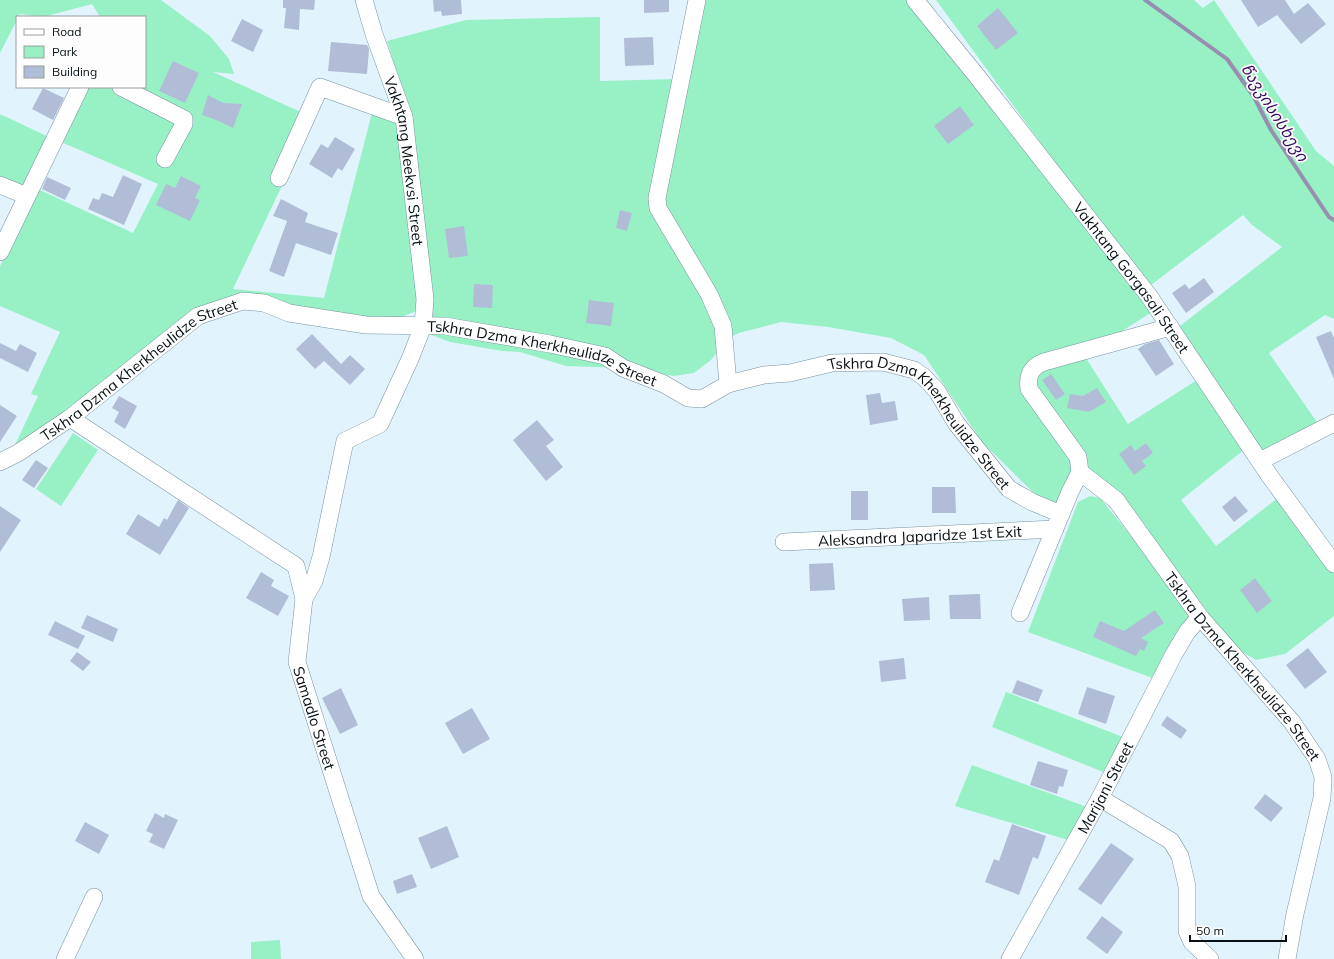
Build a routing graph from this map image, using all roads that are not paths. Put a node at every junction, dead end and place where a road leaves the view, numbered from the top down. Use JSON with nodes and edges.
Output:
{"nodes":[{"id":1,"x":364,"y":0,"type":"edge"},
{"id":2,"x":698,"y":0,"type":"edge"},
{"id":3,"x":915,"y":0,"type":"edge"},
{"id":4,"x":80,"y":88,"type":"edge"},
{"id":5,"x":123,"y":88,"type":"edge"},
{"id":6,"x":404,"y":117,"type":"junction"},
{"id":7,"x":165,"y":159,"type":"dead end"},
{"id":8,"x":279,"y":178,"type":"dead end"},
{"id":9,"x":0,"y":185,"type":"edge"},
{"id":10,"x":27,"y":196,"type":"junction"},
{"id":11,"x":0,"y":252,"type":"edge"},
{"id":12,"x":423,"y":326,"type":"junction"},
{"id":13,"x":1170,"y":327,"type":"junction"},
{"id":14,"x":728,"y":384,"type":"junction"},
{"id":15,"x":70,"y":418,"type":"junction"},
{"id":16,"x":1334,"y":423,"type":"edge"},
{"id":17,"x":1260,"y":461,"type":"junction"},
{"id":18,"x":0,"y":462,"type":"edge"},
{"id":19,"x":1080,"y":472,"type":"junction"},
{"id":20,"x":1058,"y":522,"type":"junction"},
{"id":21,"x":784,"y":542,"type":"dead end"},
{"id":22,"x":1334,"y":564,"type":"edge"},
{"id":23,"x":304,"y":599,"type":"junction"},
{"id":24,"x":1020,"y":613,"type":"dead end"},
{"id":25,"x":1200,"y":617,"type":"junction"},
{"id":26,"x":1100,"y":798,"type":"junction"},
{"id":27,"x":94,"y":897,"type":"dead end"},
{"id":28,"x":65,"y":959,"type":"edge"},
{"id":29,"x":416,"y":959,"type":"edge"},
{"id":30,"x":1010,"y":959,"type":"edge"},
{"id":31,"x":1210,"y":959,"type":"edge"},
{"id":32,"x":1287,"y":959,"type":"edge"}],
"edges":[{"from":1,"to":6,"type":"street","name":"Vakhtang Meekvsi Street"},
{"from":2,"to":14,"type":"street"},
{"from":3,"to":13,"type":"street","name":"Vakhtang Gorgasali Street"},
{"from":4,"to":10,"type":"street"},
{"from":5,"to":7,"type":"street"},
{"from":6,"to":8,"type":"street"},
{"from":6,"to":12,"type":"street","name":"Vakhtang Meekvsi Street"},
{"from":9,"to":10,"type":"street"},
{"from":10,"to":11,"type":"street"},
{"from":12,"to":14,"type":"street","name":"Tskhra Dzma Kherkheulidze Street"},
{"from":12,"to":15,"type":"street","name":"Tskhra Dzma Kherkheulidze Street"},
{"from":12,"to":23,"type":"street","name":"Samadlo Street"},
{"from":13,"to":17,"type":"street","name":"Vakhtang Gorgasali Street"},
{"from":13,"to":19,"type":"street"},
{"from":14,"to":20,"type":"street","name":"Tskhra Dzma Kherkheulidze Street"},
{"from":15,"to":18,"type":"street","name":"Tskhra Dzma Kherkheulidze Street"},
{"from":15,"to":23,"type":"street"},
{"from":16,"to":17,"type":"street"},
{"from":17,"to":22,"type":"street","name":"Vakhtang Gorgasali Street"},
{"from":19,"to":20,"type":"street"},
{"from":19,"to":25,"type":"street","name":"Tskhra Dzma Kherkheulidze Street"},
{"from":20,"to":21,"type":"street","name":"Aleksandra Japaridze 1st Exit"},
{"from":20,"to":24,"type":"street"},
{"from":23,"to":29,"type":"street","name":"Samadlo Street"},
{"from":25,"to":26,"type":"street","name":"Marijani Street"},
{"from":25,"to":32,"type":"street","name":"Tskhra Dzma Kherkheulidze Street"},
{"from":26,"to":30,"type":"street","name":"Marijani Street"},
{"from":26,"to":31,"type":"street"},
{"from":27,"to":28,"type":"street"}]}
